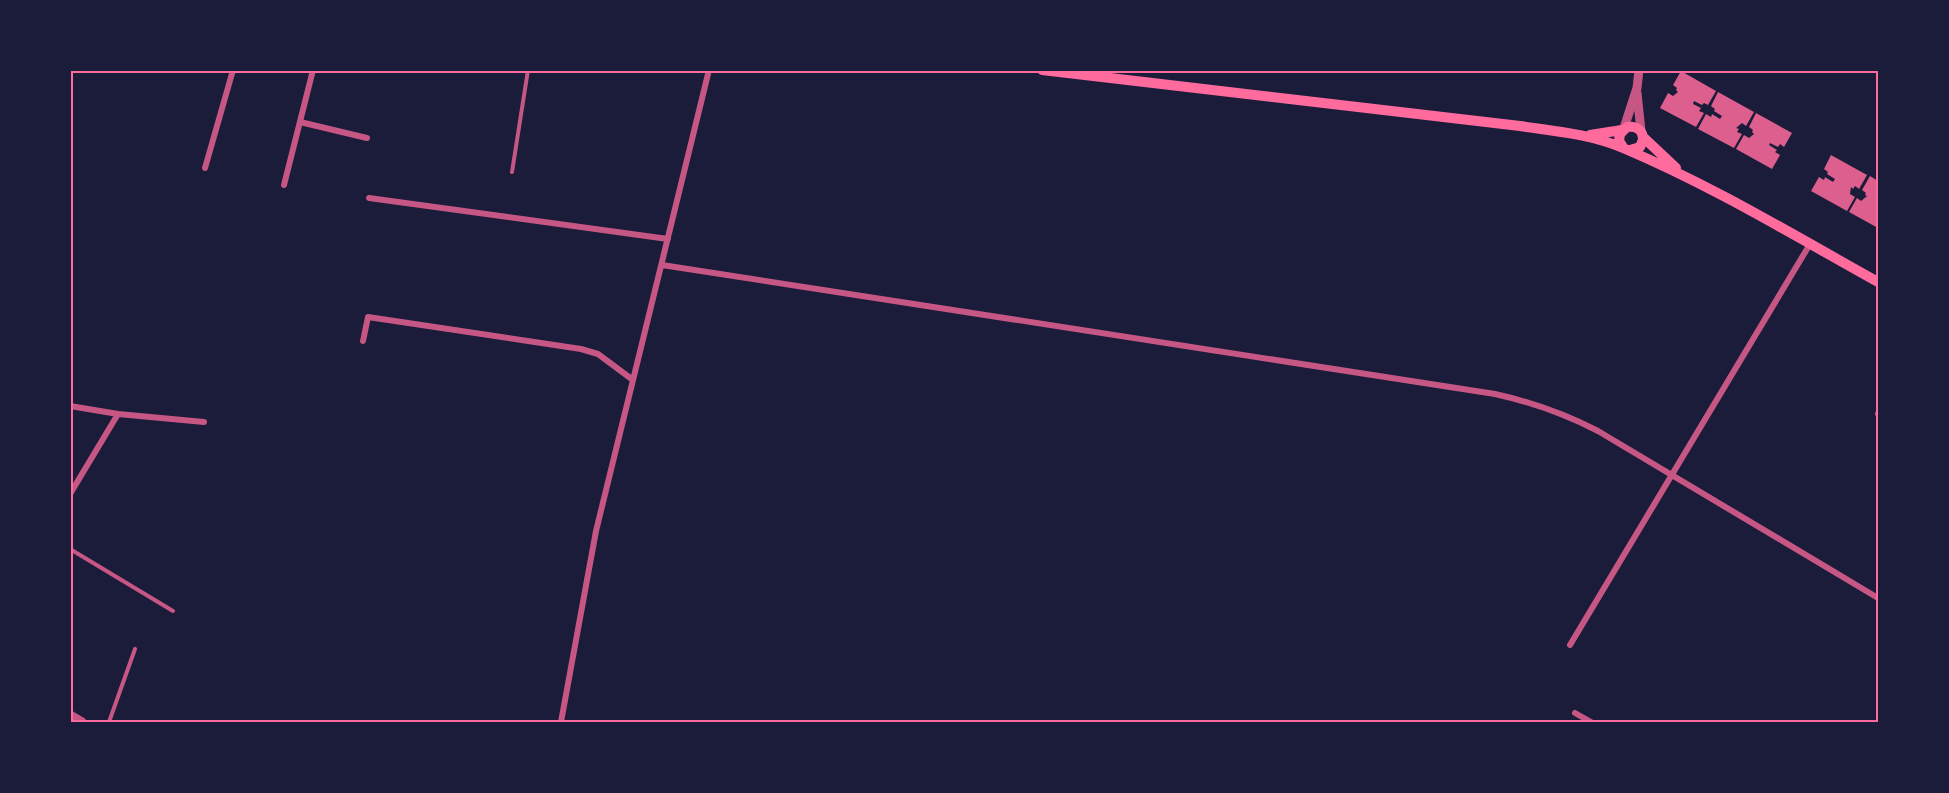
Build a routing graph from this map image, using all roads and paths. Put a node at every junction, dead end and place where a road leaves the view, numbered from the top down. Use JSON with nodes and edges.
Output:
{"nodes":[{"id":1,"x":233,"y":70,"type":"edge"},
{"id":2,"x":313,"y":70,"type":"edge"},
{"id":3,"x":528,"y":70,"type":"edge"},
{"id":4,"x":709,"y":70,"type":"edge"},
{"id":5,"x":1639,"y":70,"type":"edge"},
{"id":6,"x":1043,"y":71,"type":"edge"},
{"id":7,"x":1637,"y":88,"type":"junction"},
{"id":8,"x":300,"y":122,"type":"junction"},
{"id":9,"x":1623,"y":129,"type":"junction"},
{"id":10,"x":1642,"y":134,"type":"junction"},
{"id":11,"x":1580,"y":136,"type":"junction"},
{"id":12,"x":367,"y":138,"type":"dead end"},
{"id":13,"x":1626,"y":149,"type":"junction"},
{"id":14,"x":205,"y":168,"type":"dead end"},
{"id":15,"x":512,"y":172,"type":"dead end"},
{"id":16,"x":1688,"y":178,"type":"junction"},
{"id":17,"x":284,"y":185,"type":"dead end"},
{"id":18,"x":369,"y":198,"type":"dead end"},
{"id":19,"x":668,"y":238,"type":"junction"},
{"id":20,"x":1810,"y":244,"type":"junction"},
{"id":21,"x":662,"y":265,"type":"junction"},
{"id":22,"x":1878,"y":282,"type":"edge"},
{"id":23,"x":363,"y":341,"type":"dead end"},
{"id":24,"x":633,"y":380,"type":"junction"},
{"id":25,"x":70,"y":406,"type":"edge"},
{"id":26,"x":118,"y":414,"type":"junction"},
{"id":27,"x":204,"y":422,"type":"dead end"},
{"id":28,"x":1672,"y":474,"type":"junction"},
{"id":29,"x":70,"y":494,"type":"edge"},
{"id":30,"x":70,"y":549,"type":"edge"},
{"id":31,"x":1878,"y":598,"type":"edge"},
{"id":32,"x":173,"y":611,"type":"dead end"},
{"id":33,"x":1570,"y":645,"type":"dead end"},
{"id":34,"x":135,"y":649,"type":"dead end"},
{"id":35,"x":1575,"y":713,"type":"dead end"},
{"id":36,"x":70,"y":716,"type":"edge"},
{"id":37,"x":82,"y":723,"type":"edge"},
{"id":38,"x":109,"y":723,"type":"edge"},
{"id":39,"x":561,"y":723,"type":"edge"},
{"id":40,"x":1591,"y":723,"type":"edge"}],
"edges":[{"from":1,"to":14,"type":"street"},
{"from":2,"to":8,"type":"street"},
{"from":3,"to":15,"type":"lane"},
{"from":4,"to":19,"type":"street"},
{"from":5,"to":7,"type":"street"},
{"from":6,"to":11,"type":"main road"},
{"from":7,"to":9,"type":"street"},
{"from":7,"to":10,"type":"street"},
{"from":8,"to":12,"type":"street"},
{"from":8,"to":17,"type":"street"},
{"from":9,"to":10,"type":"main road"},
{"from":9,"to":11,"type":"main road"},
{"from":9,"to":13,"type":"main road"},
{"from":10,"to":13,"type":"main road"},
{"from":10,"to":16,"type":"main road"},
{"from":11,"to":13,"type":"main road"},
{"from":13,"to":16,"type":"main road"},
{"from":16,"to":20,"type":"main road"},
{"from":18,"to":19,"type":"street"},
{"from":19,"to":21,"type":"street"},
{"from":20,"to":22,"type":"main road"},
{"from":20,"to":28,"type":"street"},
{"from":21,"to":24,"type":"street"},
{"from":21,"to":28,"type":"street"},
{"from":23,"to":24,"type":"street"},
{"from":24,"to":39,"type":"street"},
{"from":25,"to":26,"type":"street"},
{"from":26,"to":27,"type":"street"},
{"from":26,"to":29,"type":"street"},
{"from":28,"to":31,"type":"street"},
{"from":28,"to":33,"type":"street"},
{"from":30,"to":32,"type":"lane"},
{"from":34,"to":38,"type":"lane"},
{"from":35,"to":40,"type":"street"},
{"from":36,"to":37,"type":"street"}]}
